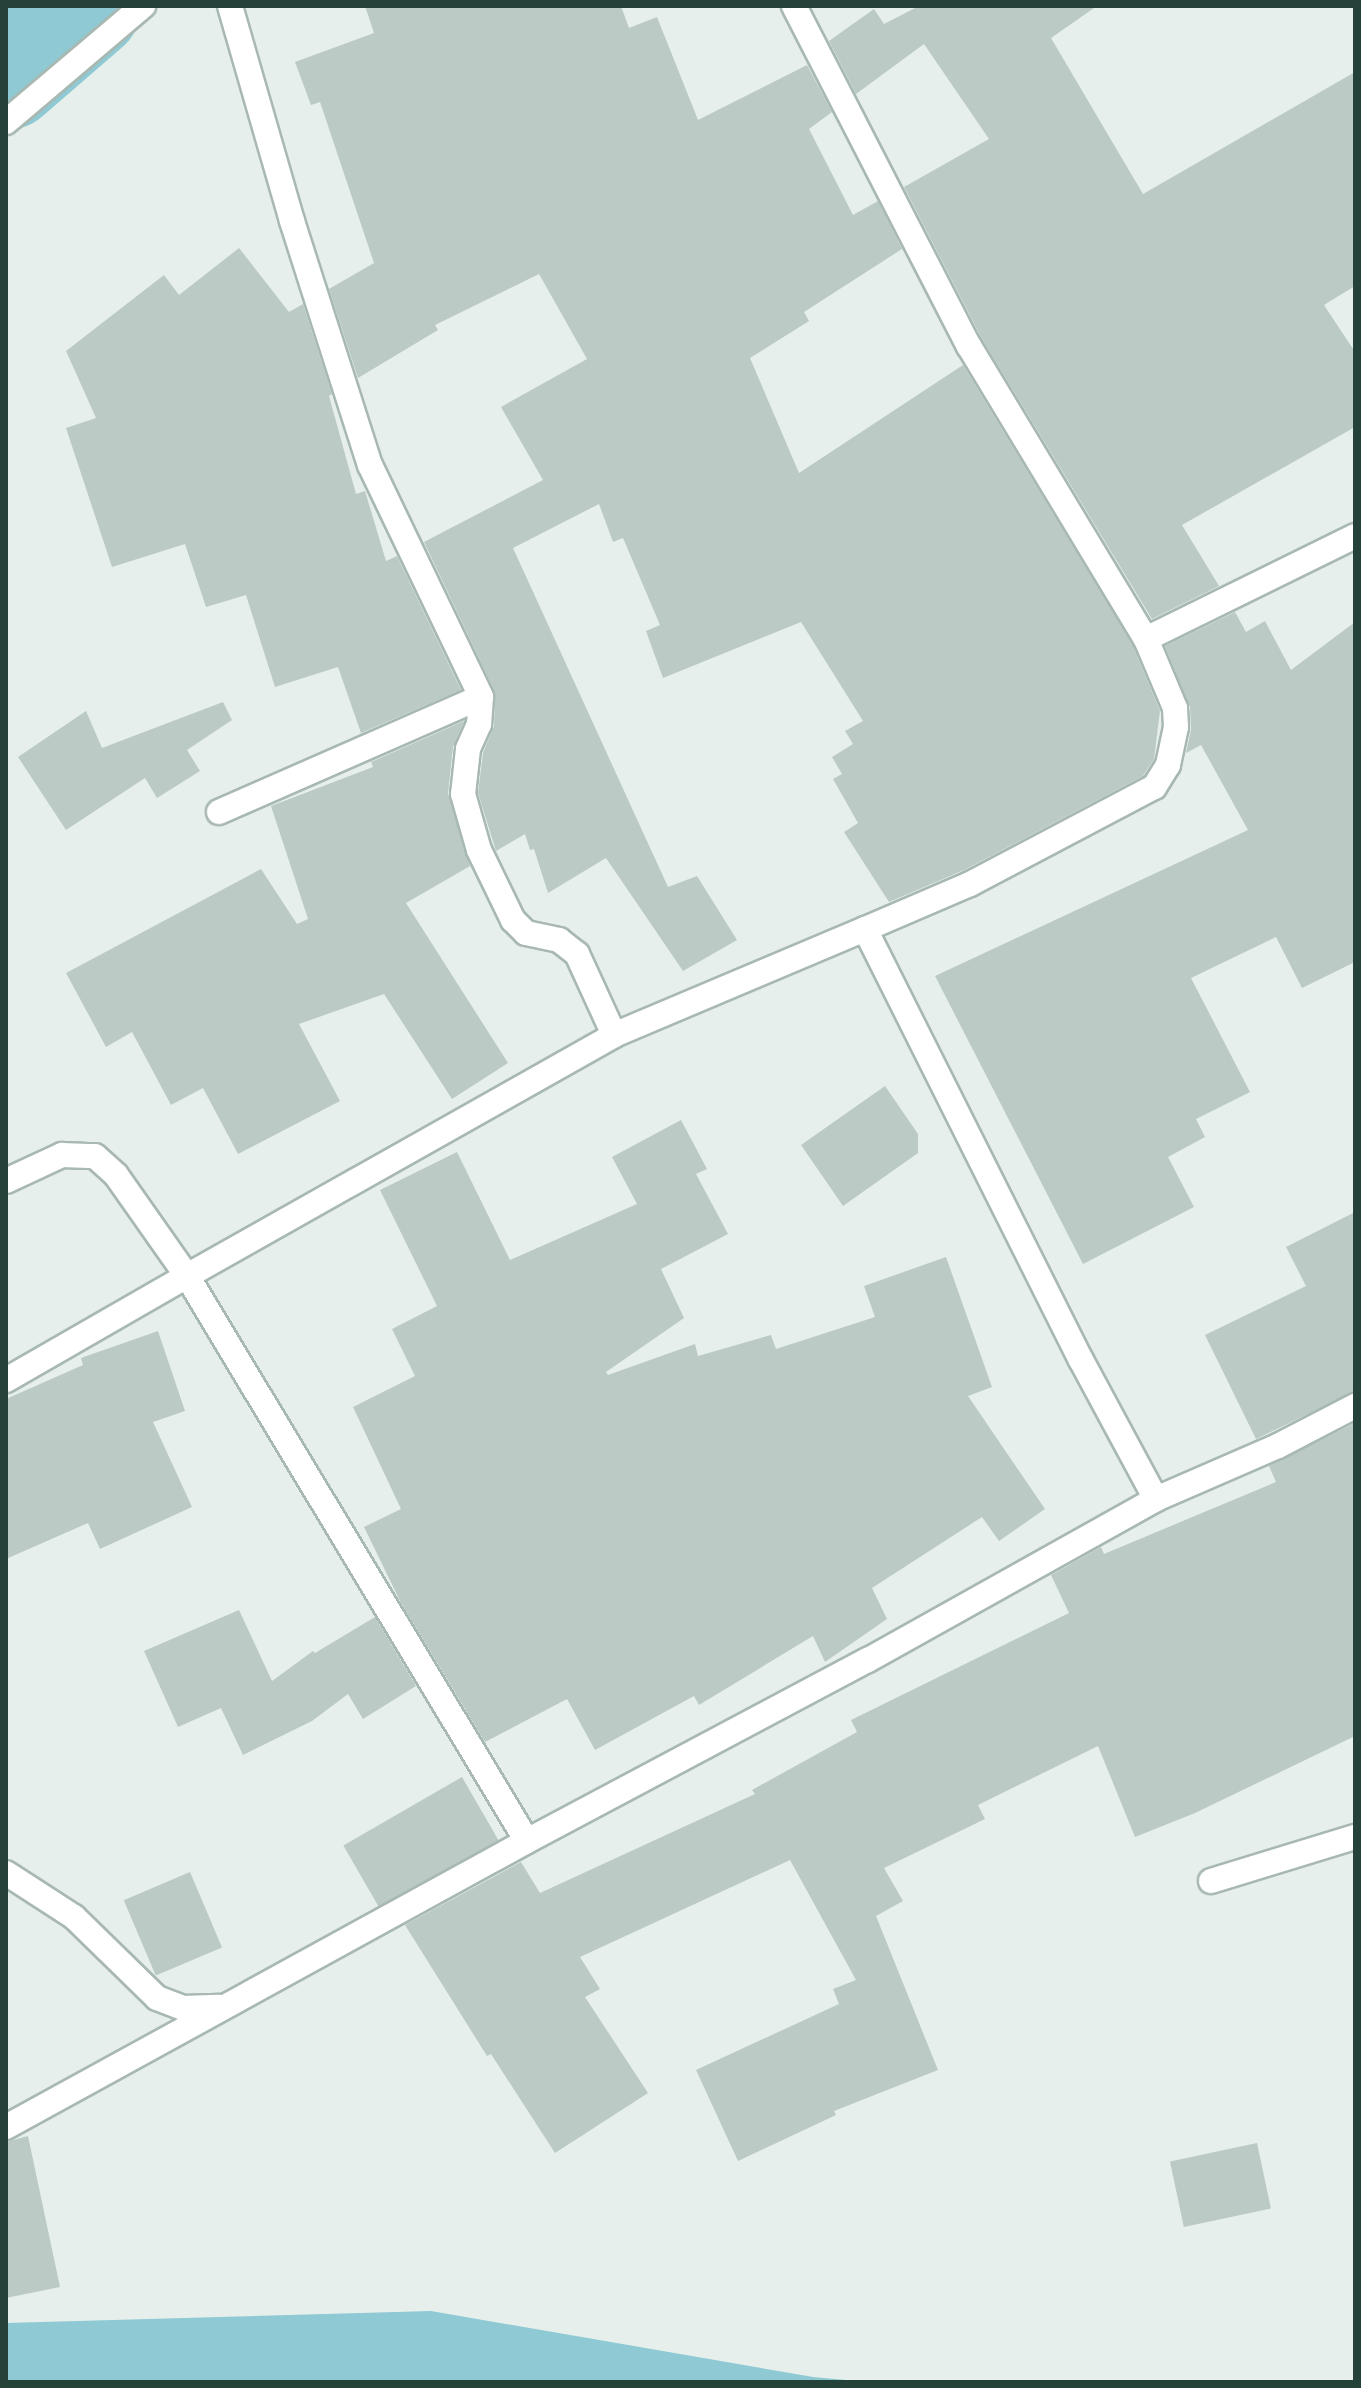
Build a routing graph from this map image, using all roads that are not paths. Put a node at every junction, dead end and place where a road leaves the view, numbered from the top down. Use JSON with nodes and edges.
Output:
{"nodes":[{"id":1,"x":143,"y":6,"type":"edge"},
{"id":2,"x":230,"y":6,"type":"edge"},
{"id":3,"x":794,"y":6,"type":"edge"},
{"id":4,"x":6,"y":122,"type":"edge"},
{"id":5,"x":1355,"y":536,"type":"edge"},
{"id":6,"x":1146,"y":639,"type":"junction"},
{"id":7,"x":481,"y":697,"type":"junction"},
{"id":8,"x":219,"y":812,"type":"dead end"},
{"id":9,"x":865,"y":929,"type":"junction"},
{"id":10,"x":614,"y":1035,"type":"junction"},
{"id":11,"x":6,"y":1181,"type":"edge"},
{"id":12,"x":187,"y":1276,"type":"junction"},
{"id":13,"x":6,"y":1380,"type":"edge"},
{"id":14,"x":1355,"y":1406,"type":"edge"},
{"id":15,"x":1156,"y":1499,"type":"junction"},
{"id":16,"x":1355,"y":1837,"type":"edge"},
{"id":17,"x":527,"y":1841,"type":"junction"},
{"id":18,"x":6,"y":1873,"type":"edge"},
{"id":19,"x":1211,"y":1881,"type":"dead end"},
{"id":20,"x":227,"y":2007,"type":"junction"},
{"id":21,"x":6,"y":2127,"type":"edge"}],
"edges":[{"from":1,"to":4,"type":"street"},
{"from":2,"to":7,"type":"street"},
{"from":3,"to":6,"type":"street"},
{"from":5,"to":6,"type":"street"},
{"from":6,"to":9,"type":"street"},
{"from":7,"to":8,"type":"street"},
{"from":7,"to":10,"type":"street"},
{"from":9,"to":10,"type":"street"},
{"from":9,"to":15,"type":"street"},
{"from":10,"to":12,"type":"street"},
{"from":11,"to":12,"type":"street"},
{"from":12,"to":13,"type":"street"},
{"from":12,"to":17,"type":"street"},
{"from":14,"to":15,"type":"street"},
{"from":15,"to":17,"type":"street"},
{"from":16,"to":19,"type":"street"},
{"from":17,"to":20,"type":"street"},
{"from":18,"to":20,"type":"street"},
{"from":20,"to":21,"type":"street"}]}
